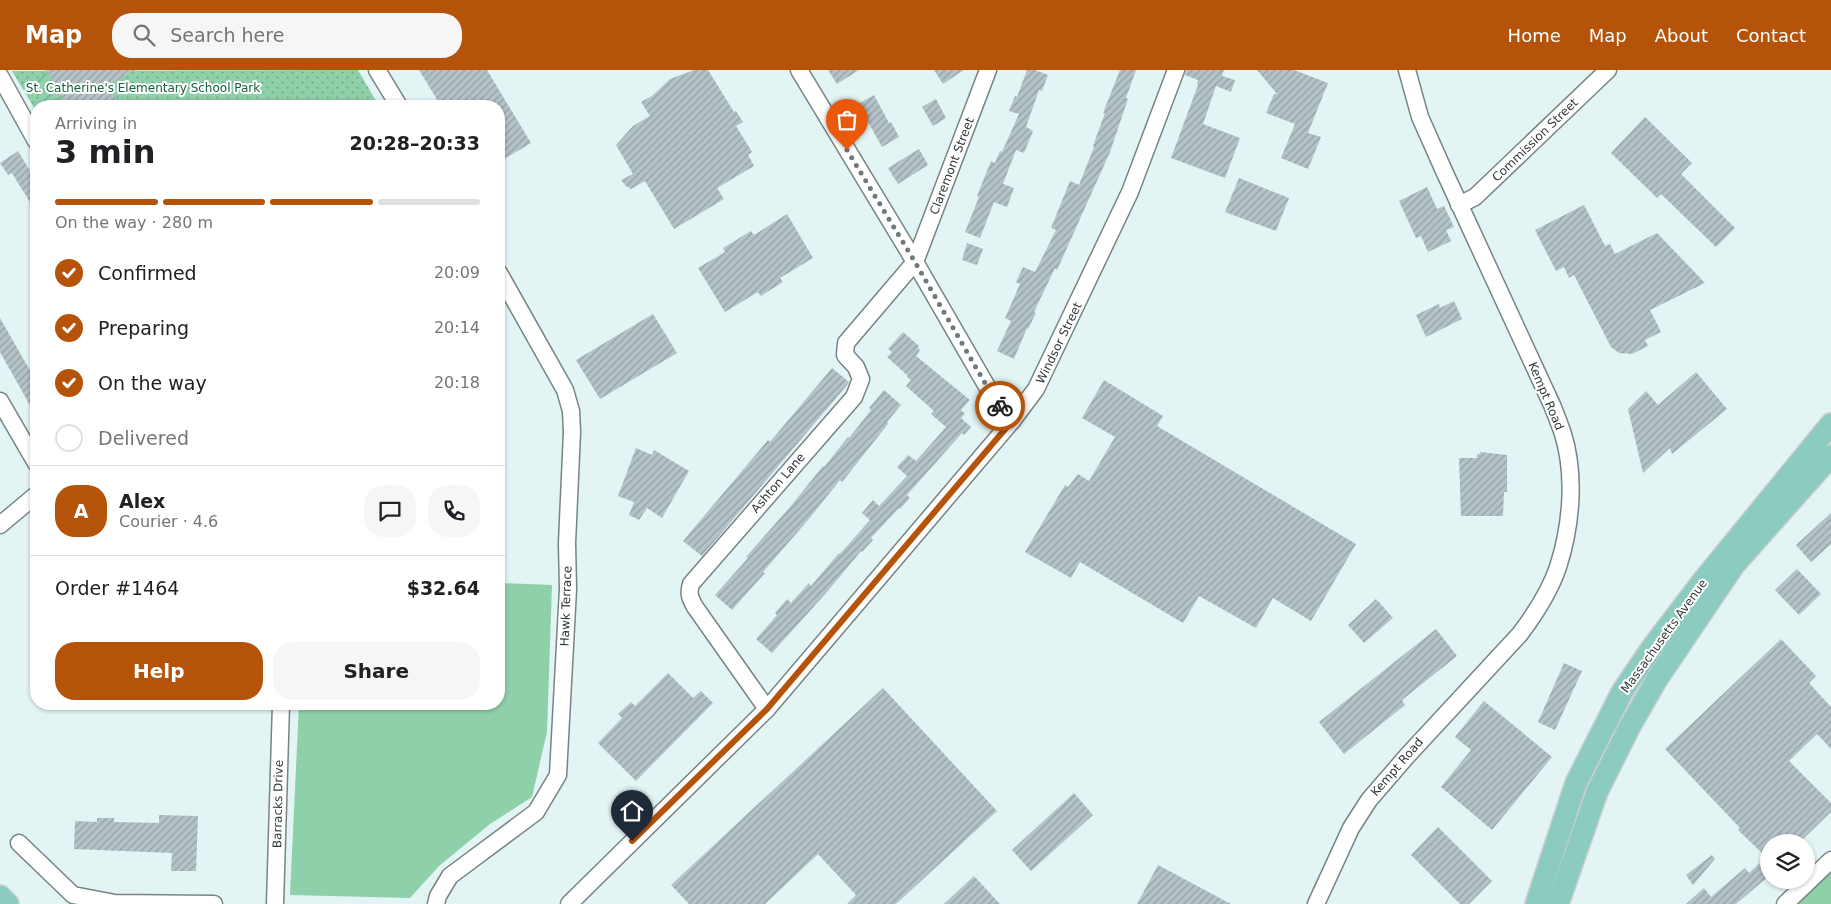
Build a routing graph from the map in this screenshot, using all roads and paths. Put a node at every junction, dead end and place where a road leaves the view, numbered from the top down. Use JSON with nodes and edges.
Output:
{"nodes":[{"id":1,"x":377,"y":70,"type":"edge"},
{"id":2,"x":799,"y":70,"type":"edge"},
{"id":3,"x":988,"y":70,"type":"edge"},
{"id":4,"x":1176,"y":70,"type":"edge"},
{"id":5,"x":1407,"y":70,"type":"edge"},
{"id":6,"x":1608,"y":70,"type":"edge"},
{"id":7,"x":0,"y":76,"type":"edge"},
{"id":8,"x":395,"y":100,"type":"edge"},
{"id":9,"x":30,"y":130,"type":"edge"},
{"id":10,"x":1459,"y":205,"type":"junction"},
{"id":11,"x":915,"y":262,"type":"junction"},
{"id":12,"x":505,"y":284,"type":"edge"},
{"id":13,"x":0,"y":401,"type":"edge"},
{"id":14,"x":1012,"y":421,"type":"junction"},
{"id":15,"x":1831,"y":424,"type":"edge"},
{"id":16,"x":30,"y":453,"type":"edge"},
{"id":17,"x":1831,"y":456,"type":"edge"},
{"id":18,"x":30,"y":500,"type":"edge"},
{"id":19,"x":0,"y":525,"type":"edge"},
{"id":20,"x":767,"y":709,"type":"junction"},
{"id":21,"x":281,"y":710,"type":"edge"},
{"id":22,"x":19,"y":843,"type":"dead end"},
{"id":23,"x":1831,"y":860,"type":"edge"},
{"id":24,"x":0,"y":896,"type":"edge"},
{"id":25,"x":8,"y":904,"type":"edge"},
{"id":26,"x":214,"y":904,"type":"edge"},
{"id":27,"x":275,"y":904,"type":"edge"},
{"id":28,"x":436,"y":904,"type":"edge"},
{"id":29,"x":569,"y":904,"type":"edge"},
{"id":30,"x":1316,"y":904,"type":"edge"},
{"id":31,"x":1536,"y":904,"type":"edge"},
{"id":32,"x":1558,"y":904,"type":"edge"},
{"id":33,"x":1785,"y":904,"type":"edge"}],
"edges":[{"from":1,"to":8,"type":"street"},
{"from":2,"to":11,"type":"street"},
{"from":3,"to":11,"type":"street","name":"Claremont Street"},
{"from":4,"to":14,"type":"street","name":"Windsor Street"},
{"from":5,"to":10,"type":"street","name":"Kempt Road"},
{"from":6,"to":10,"type":"street","name":"Commission Street"},
{"from":7,"to":9,"type":"street"},
{"from":10,"to":30,"type":"street","name":"Kempt Road"},
{"from":11,"to":14,"type":"street"},
{"from":11,"to":20,"type":"street","name":"Ashton Lane"},
{"from":12,"to":28,"type":"street","name":"Hawk Terrace"},
{"from":13,"to":16,"type":"street"},
{"from":14,"to":20,"type":"street","name":"Windsor Street"},
{"from":15,"to":31,"type":"main road","name":"Massachusetts Avenue"},
{"from":17,"to":32,"type":"main road","name":"Massachusetts Avenue"},
{"from":18,"to":19,"type":"street"},
{"from":20,"to":29,"type":"street","name":"Windsor Street"},
{"from":21,"to":27,"type":"street","name":"Barracks Drive"},
{"from":22,"to":26,"type":"street"},
{"from":23,"to":33,"type":"street"},
{"from":24,"to":25,"type":"main road"}]}
